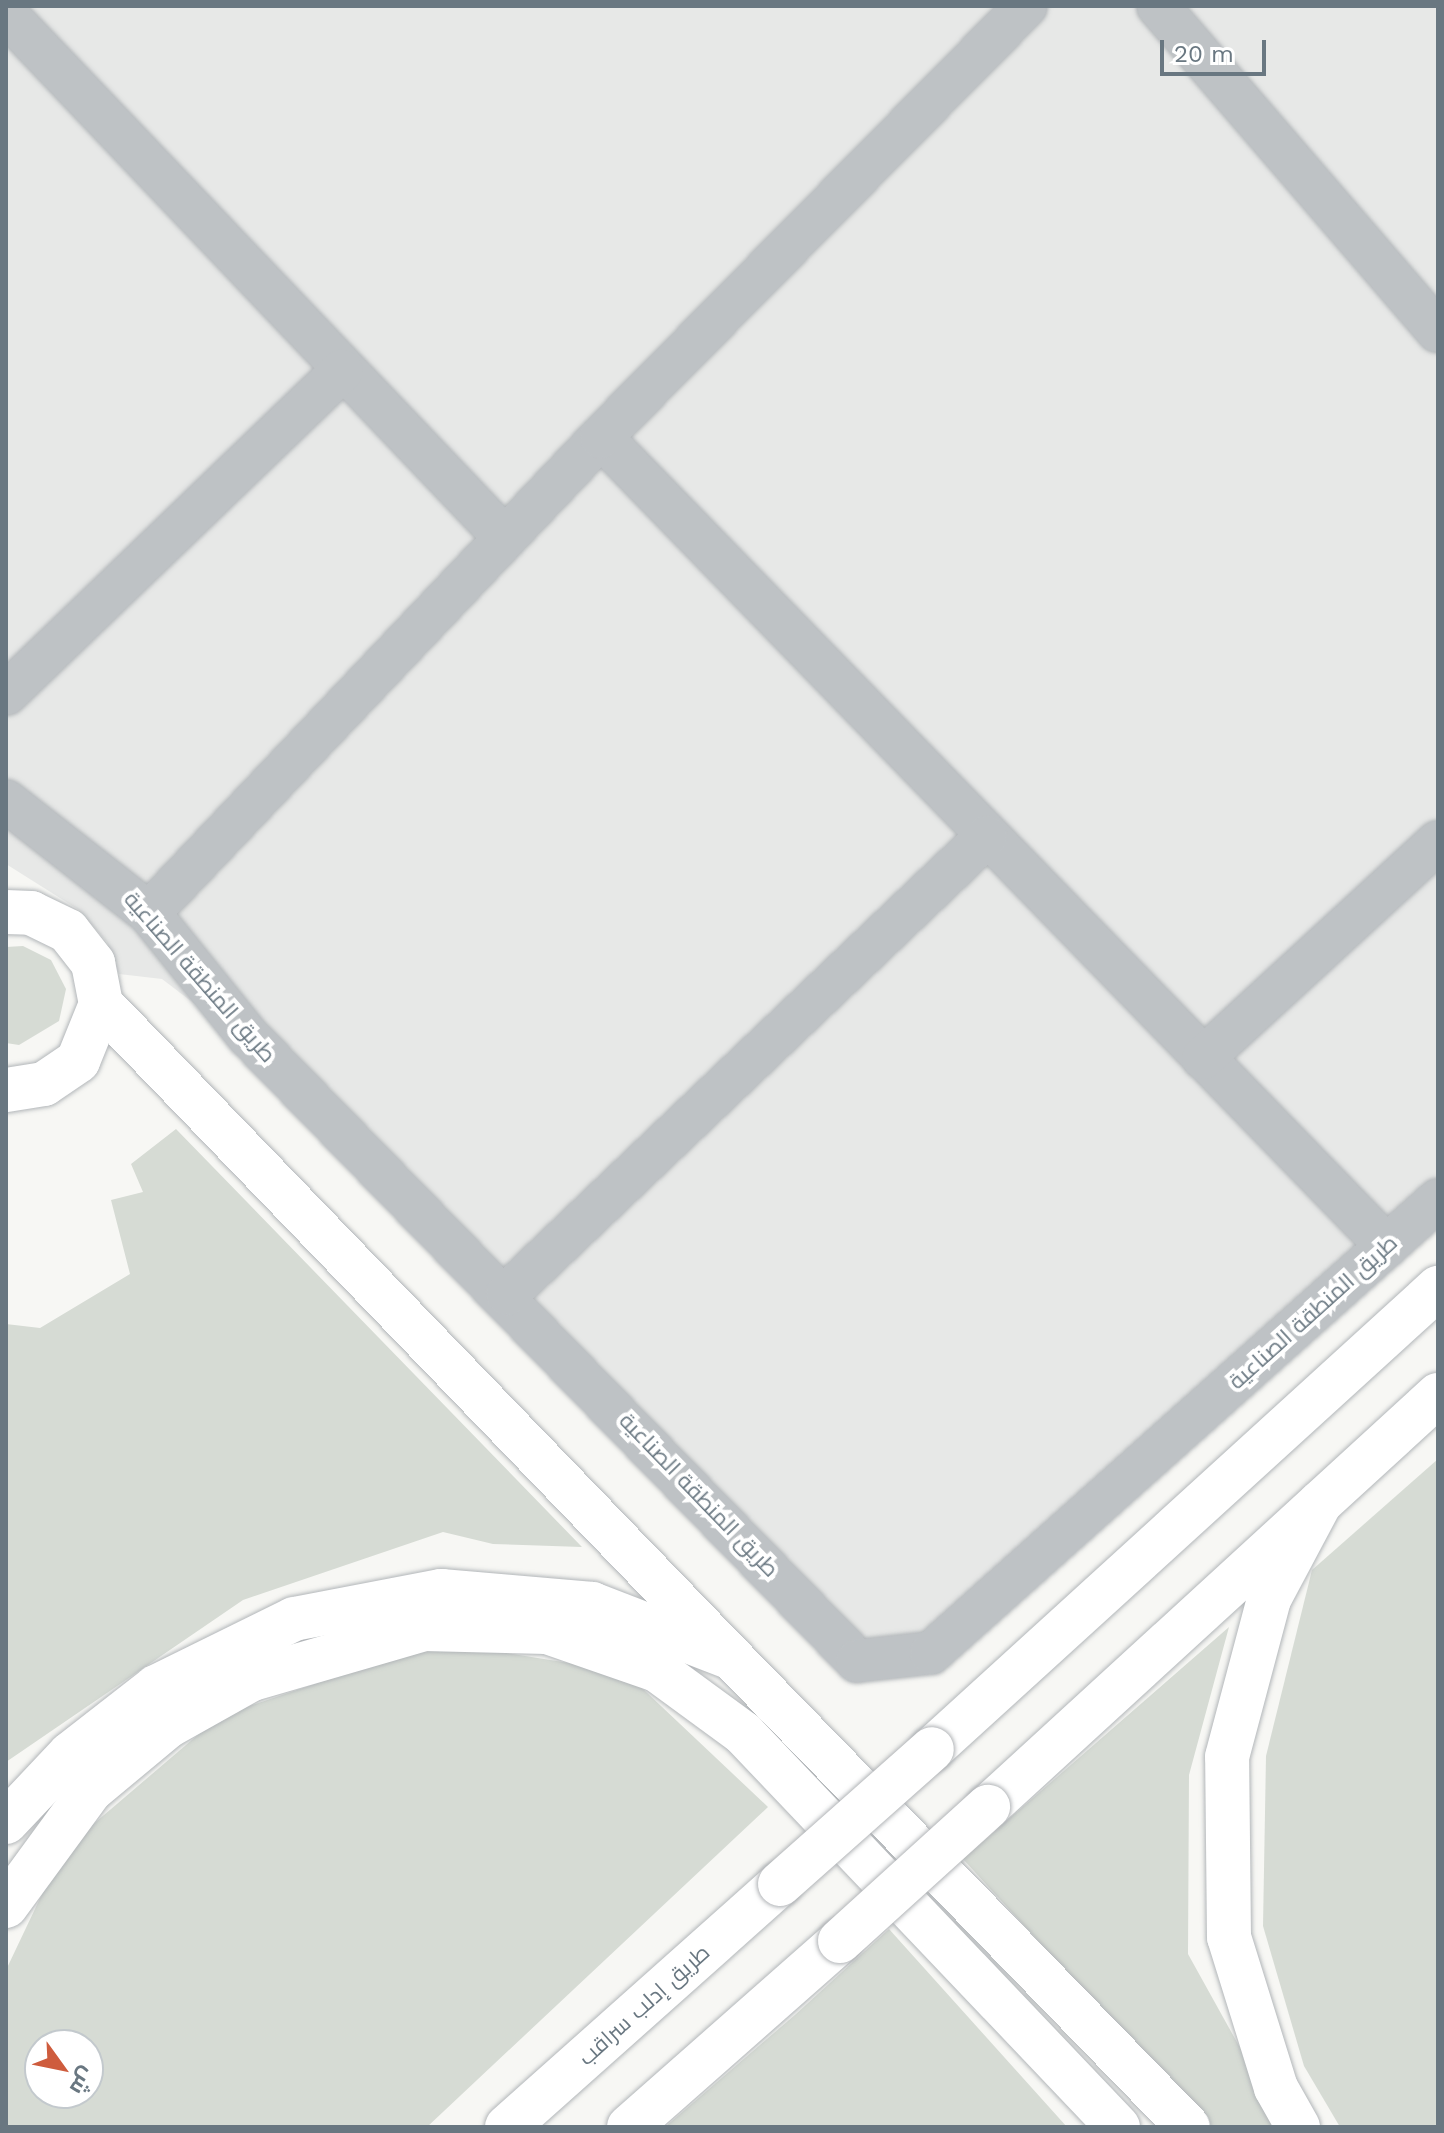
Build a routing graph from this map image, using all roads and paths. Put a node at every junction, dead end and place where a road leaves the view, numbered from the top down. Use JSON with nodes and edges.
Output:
{"nodes":[{"id":1,"x":1026,"y":6,"type":"edge"},
{"id":2,"x":1158,"y":6,"type":"edge"},
{"id":3,"x":18,"y":14,"type":"edge"},
{"id":4,"x":1438,"y":331,"type":"edge"},
{"id":5,"x":342,"y":371,"type":"junction"},
{"id":6,"x":601,"y":437,"type":"junction"},
{"id":7,"x":505,"y":538,"type":"junction"},
{"id":8,"x":6,"y":694,"type":"edge"},
{"id":9,"x":6,"y":801,"type":"edge"},
{"id":10,"x":986,"y":837,"type":"junction"},
{"id":11,"x":1438,"y":842,"type":"edge"},
{"id":12,"x":14,"y":906,"type":"edge"},
{"id":13,"x":149,"y":913,"type":"junction"},
{"id":14,"x":101,"y":1004,"type":"junction"},
{"id":15,"x":1203,"y":1058,"type":"junction"},
{"id":16,"x":6,"y":1090,"type":"edge"},
{"id":17,"x":1438,"y":1200,"type":"edge"},
{"id":18,"x":1387,"y":1246,"type":"junction"},
{"id":19,"x":1438,"y":1288,"type":"edge"},
{"id":20,"x":507,"y":1294,"type":"junction"},
{"id":21,"x":1438,"y":1395,"type":"edge"},
{"id":22,"x":1320,"y":1503,"type":"junction"},
{"id":23,"x":732,"y":1658,"type":"junction"},
{"id":24,"x":6,"y":1822,"type":"edge"},
{"id":25,"x":6,"y":1906,"type":"edge"},
{"id":26,"x":507,"y":2127,"type":"edge"},
{"id":27,"x":629,"y":2127,"type":"edge"},
{"id":28,"x":1118,"y":2127,"type":"edge"},
{"id":29,"x":1188,"y":2127,"type":"edge"},
{"id":30,"x":1298,"y":2127,"type":"edge"}],
"edges":[{"from":1,"to":6,"type":"street"},
{"from":2,"to":4,"type":"street"},
{"from":3,"to":5,"type":"street"},
{"from":5,"to":7,"type":"street"},
{"from":5,"to":8,"type":"street"},
{"from":6,"to":7,"type":"street"},
{"from":6,"to":10,"type":"street"},
{"from":7,"to":13,"type":"street"},
{"from":9,"to":13,"type":"street","name":"طريق المنطقة الصناعية"},
{"from":10,"to":15,"type":"street"},
{"from":10,"to":20,"type":"street"},
{"from":11,"to":15,"type":"street"},
{"from":12,"to":14,"type":"main road"},
{"from":13,"to":20,"type":"street","name":"طريق المنطقة الصناعية"},
{"from":14,"to":16,"type":"main road"},
{"from":14,"to":23,"type":"main road"},
{"from":15,"to":18,"type":"street"},
{"from":17,"to":18,"type":"street","name":"طريق المنطقة الصناعية"},
{"from":18,"to":20,"type":"street","name":"طريق المنطقة الصناعية"},
{"from":19,"to":26,"type":"main road","name":"طريق إدلب سراقب","bridge":true},
{"from":21,"to":22,"type":"main road"},
{"from":22,"to":27,"type":"main road","bridge":true},
{"from":22,"to":30,"type":"main road"},
{"from":23,"to":24,"type":"main road"},
{"from":23,"to":29,"type":"main road"},
{"from":25,"to":28,"type":"main road"}]}
